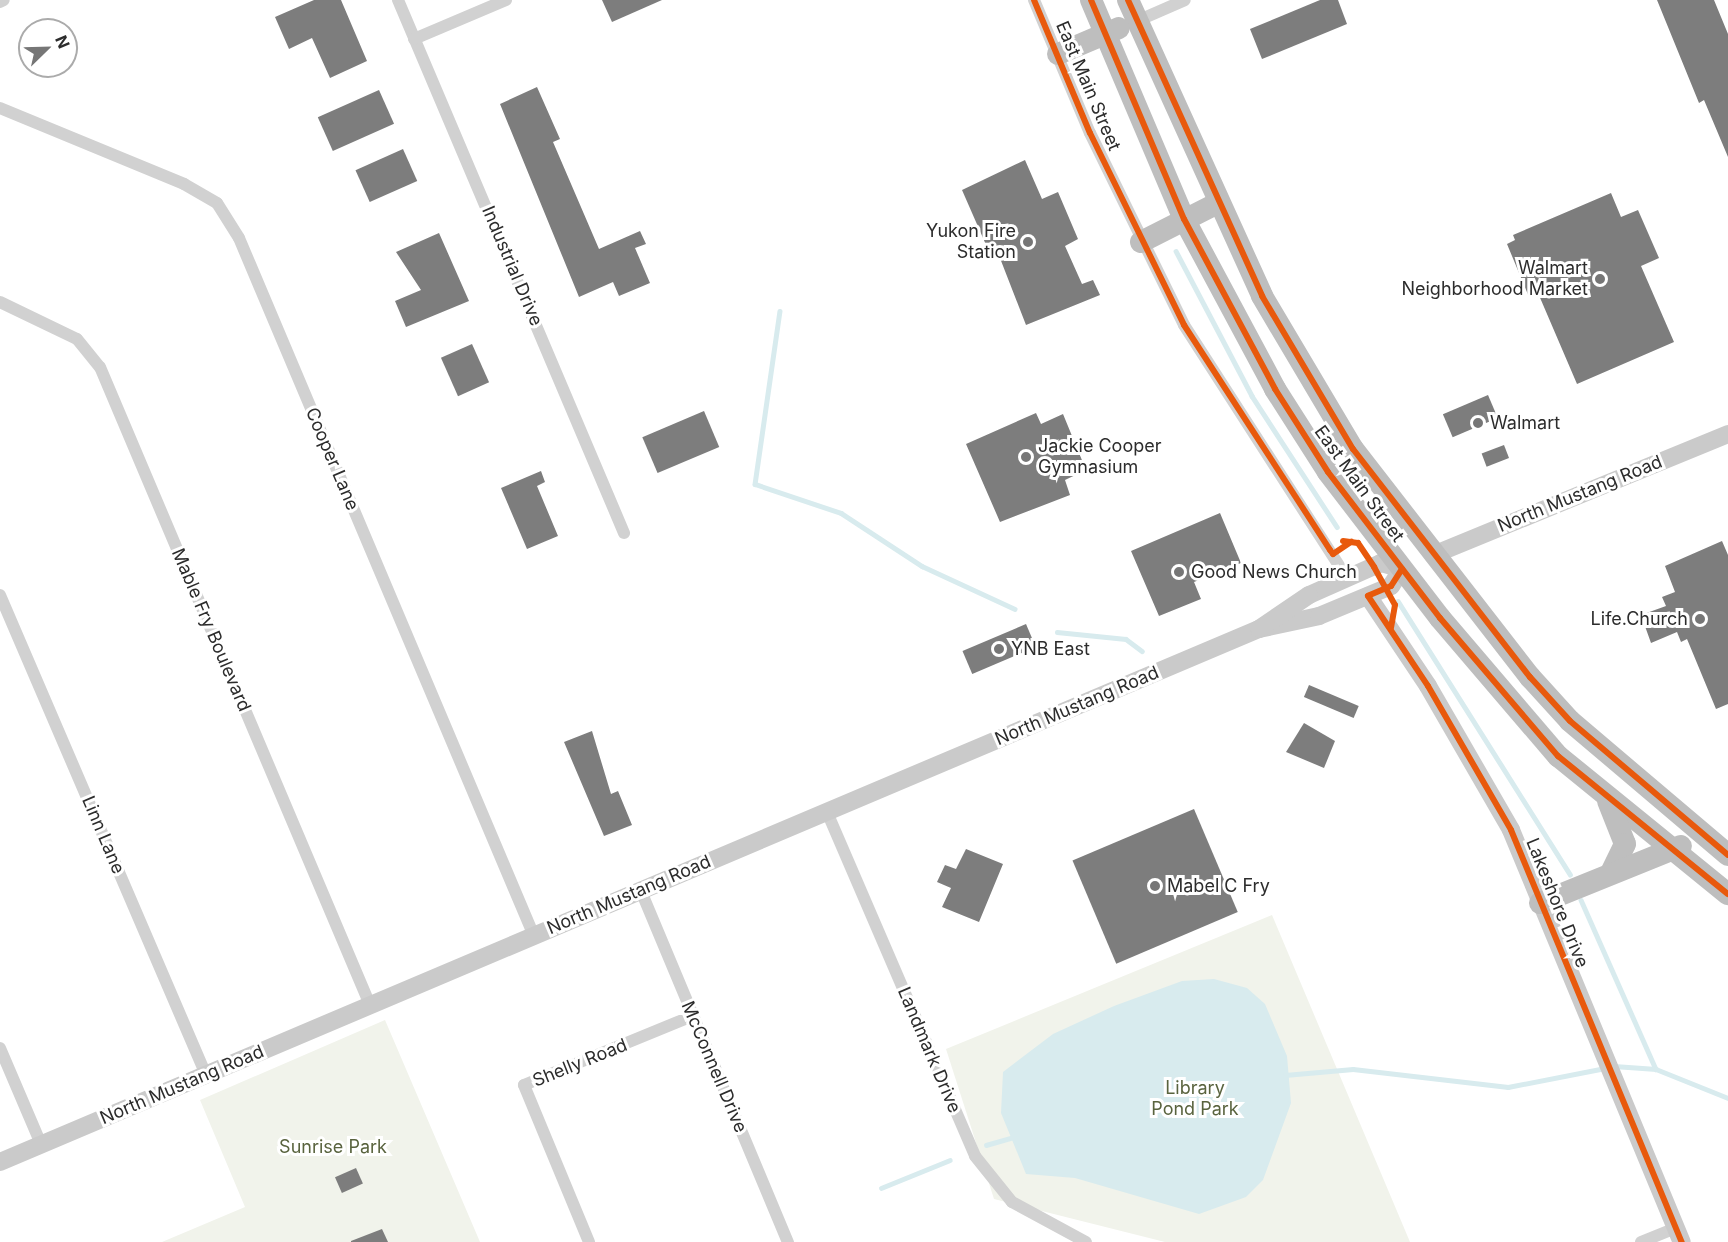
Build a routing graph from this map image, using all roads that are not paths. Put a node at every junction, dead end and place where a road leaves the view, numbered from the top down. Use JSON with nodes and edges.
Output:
{"nodes":[{"id":1,"x":4,"y":0,"type":"edge"},
{"id":2,"x":398,"y":0,"type":"edge"},
{"id":3,"x":506,"y":0,"type":"edge"},
{"id":4,"x":1035,"y":0,"type":"edge"},
{"id":5,"x":1091,"y":0,"type":"edge"},
{"id":6,"x":1185,"y":0,"type":"edge"},
{"id":7,"x":0,"y":2,"type":"edge"},
{"id":8,"x":1132,"y":10,"type":"edge"},
{"id":9,"x":1106,"y":34,"type":"junction"},
{"id":10,"x":414,"y":39,"type":"junction"},
{"id":11,"x":1058,"y":54,"type":"junction"},
{"id":12,"x":0,"y":108,"type":"edge"},
{"id":13,"x":1216,"y":204,"type":"junction"},
{"id":14,"x":1184,"y":219,"type":"junction"},
{"id":15,"x":1141,"y":242,"type":"junction"},
{"id":16,"x":0,"y":302,"type":"edge"},
{"id":17,"x":1728,"y":434,"type":"edge"},
{"id":18,"x":624,"y":533,"type":"dead end"},
{"id":19,"x":1433,"y":555,"type":"junction"},
{"id":20,"x":1402,"y":569,"type":"junction"},
{"id":21,"x":1347,"y":578,"type":"junction"},
{"id":22,"x":0,"y":595,"type":"edge"},
{"id":23,"x":1368,"y":596,"type":"junction"},
{"id":24,"x":1259,"y":629,"type":"junction"},
{"id":25,"x":1604,"y":795,"type":"junction"},
{"id":26,"x":827,"y":812,"type":"junction"},
{"id":27,"x":1669,"y":847,"type":"junction"},
{"id":28,"x":1728,"y":857,"type":"edge"},
{"id":29,"x":1612,"y":872,"type":"junction"},
{"id":30,"x":1721,"y":888,"type":"edge"},
{"id":31,"x":640,"y":891,"type":"junction"},
{"id":32,"x":1540,"y":903,"type":"junction"},
{"id":33,"x":534,"y":936,"type":"junction"},
{"id":34,"x":370,"y":1005,"type":"junction"},
{"id":35,"x":692,"y":1016,"type":"junction"},
{"id":36,"x":0,"y":1048,"type":"edge"},
{"id":37,"x":206,"y":1075,"type":"junction"},
{"id":38,"x":41,"y":1144,"type":"junction"},
{"id":39,"x":0,"y":1162,"type":"edge"},
{"id":40,"x":1679,"y":1235,"type":"edge"},
{"id":41,"x":589,"y":1242,"type":"edge"},
{"id":42,"x":788,"y":1242,"type":"edge"},
{"id":43,"x":1086,"y":1242,"type":"edge"},
{"id":44,"x":1641,"y":1242,"type":"edge"}],
"edges":[{"from":1,"to":7,"type":"street"},
{"from":2,"to":10,"type":"street","name":"Industrial Drive"},
{"from":3,"to":10,"type":"street"},
{"from":4,"to":11,"type":"street","name":"East Main Street"},
{"from":5,"to":9,"type":"highway","name":"East Main Street"},
{"from":6,"to":8,"type":"street"},
{"from":8,"to":9,"type":"highway"},
{"from":8,"to":13,"type":"highway","name":"East Main Street"},
{"from":9,"to":11,"type":"highway"},
{"from":9,"to":14,"type":"highway","name":"East Main Street"},
{"from":10,"to":18,"type":"street","name":"Industrial Drive"},
{"from":11,"to":15,"type":"street","name":"East Main Street"},
{"from":12,"to":33,"type":"street","name":"Cooper Lane"},
{"from":13,"to":14,"type":"highway"},
{"from":13,"to":19,"type":"highway","name":"East Main Street"},
{"from":14,"to":15,"type":"highway"},
{"from":14,"to":20,"type":"highway","name":"East Main Street"},
{"from":15,"to":21,"type":"street","name":"East Main Street"},
{"from":16,"to":34,"type":"street","name":"Mable Fry Boulevard"},
{"from":17,"to":19,"type":"main road","name":"North Mustang Road"},
{"from":19,"to":20,"type":"highway"},
{"from":19,"to":28,"type":"highway","name":"East Main Street"},
{"from":20,"to":21,"type":"main road","name":"North Mustang Road"},
{"from":20,"to":23,"type":"main road","name":"North Mustang Road"},
{"from":20,"to":25,"type":"highway","name":"East Main Street"},
{"from":21,"to":24,"type":"main road","name":"North Mustang Road"},
{"from":22,"to":37,"type":"street","name":"Linn Lane"},
{"from":23,"to":24,"type":"main road","name":"North Mustang Road"},
{"from":23,"to":32,"type":"main road","name":"Lakeshore Drive"},
{"from":24,"to":26,"type":"main road","name":"North Mustang Road"},
{"from":25,"to":27,"type":"highway","name":"East Main Street"},
{"from":25,"to":29,"type":"highway"},
{"from":26,"to":31,"type":"main road","name":"North Mustang Road"},
{"from":26,"to":43,"type":"street","name":"Landmark Drive"},
{"from":27,"to":28,"type":"highway"},
{"from":27,"to":29,"type":"highway"},
{"from":27,"to":30,"type":"highway","name":"East Main Street"},
{"from":29,"to":30,"type":"highway"},
{"from":29,"to":32,"type":"highway"},
{"from":31,"to":33,"type":"main road","name":"North Mustang Road"},
{"from":31,"to":35,"type":"street","name":"McConnell Drive"},
{"from":32,"to":40,"type":"main road","name":"Lakeshore Drive"},
{"from":33,"to":34,"type":"main road","name":"North Mustang Road"},
{"from":34,"to":37,"type":"main road","name":"North Mustang Road"},
{"from":35,"to":41,"type":"street","name":"Shelly Road"},
{"from":35,"to":42,"type":"street","name":"McConnell Drive"},
{"from":36,"to":38,"type":"street"},
{"from":37,"to":38,"type":"main road","name":"North Mustang Road"},
{"from":38,"to":39,"type":"main road","name":"North Mustang Road"},
{"from":40,"to":44,"type":"street"}]}
